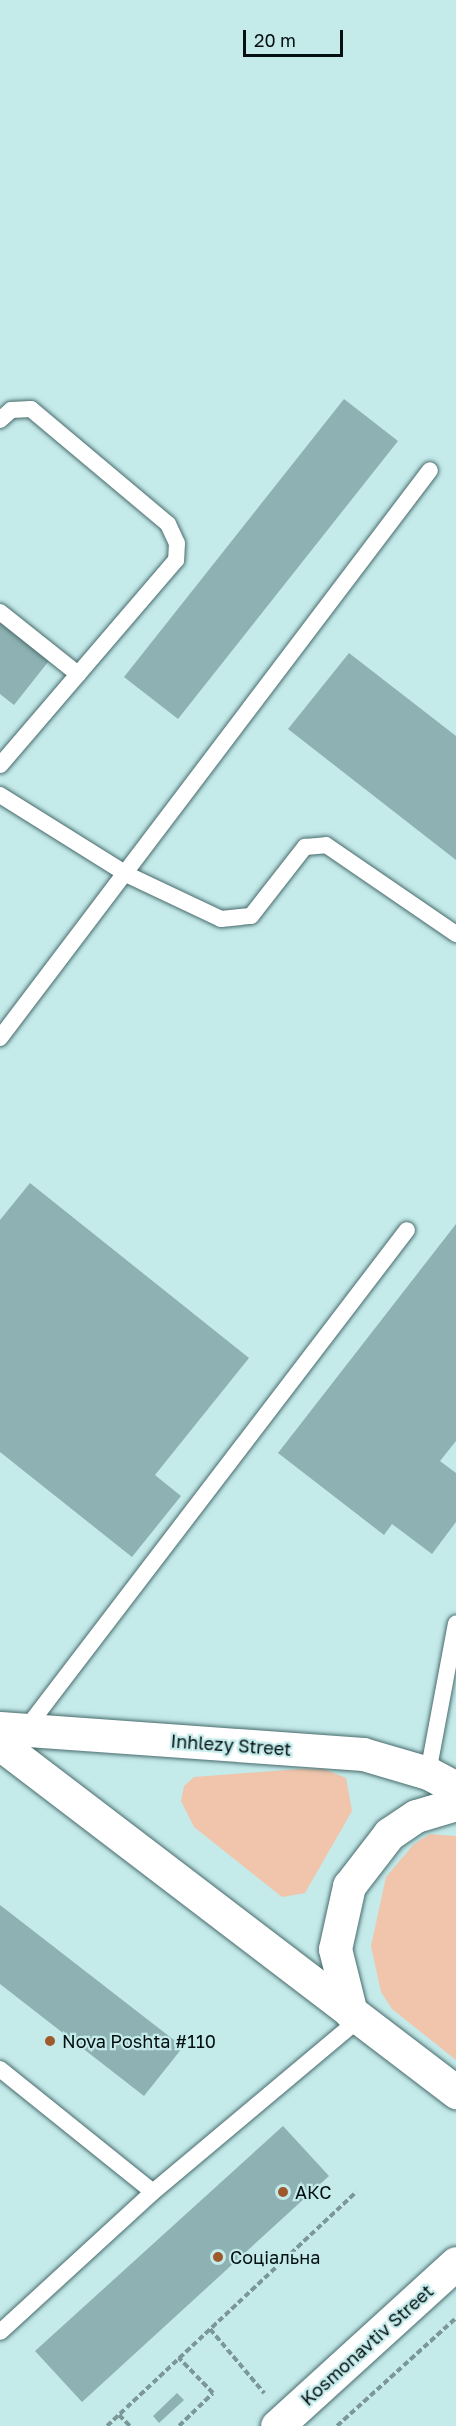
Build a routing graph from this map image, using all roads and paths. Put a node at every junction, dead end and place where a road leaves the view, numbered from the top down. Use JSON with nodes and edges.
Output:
{"nodes":[{"id":1,"x":0,"y":420,"type":"edge"},
{"id":2,"x":430,"y":470,"type":"dead end"},
{"id":3,"x":0,"y":612,"type":"edge"},
{"id":4,"x":78,"y":674,"type":"junction"},
{"id":5,"x":0,"y":765,"type":"edge"},
{"id":6,"x":0,"y":795,"type":"edge"},
{"id":7,"x":128,"y":875,"type":"junction"},
{"id":8,"x":456,"y":934,"type":"edge"},
{"id":9,"x":0,"y":1038,"type":"edge"},
{"id":10,"x":407,"y":1230,"type":"dead end"},
{"id":11,"x":456,"y":1624,"type":"edge"},
{"id":12,"x":8,"y":1734,"type":"edge"},
{"id":13,"x":428,"y":1773,"type":"junction"},
{"id":14,"x":456,"y":1788,"type":"edge"},
{"id":15,"x":456,"y":1804,"type":"edge"},
{"id":16,"x":355,"y":2016,"type":"junction"},
{"id":17,"x":0,"y":2069,"type":"edge"},
{"id":18,"x":455,"y":2094,"type":"edge"},
{"id":19,"x":153,"y":2192,"type":"junction"},
{"id":20,"x":356,"y":2192,"type":"dead end"},
{"id":21,"x":456,"y":2263,"type":"edge"},
{"id":22,"x":456,"y":2318,"type":"edge"},
{"id":23,"x":210,"y":2329,"type":"junction"},
{"id":24,"x":0,"y":2332,"type":"edge"},
{"id":25,"x":179,"y":2358,"type":"junction"},
{"id":26,"x":119,"y":2415,"type":"junction"},
{"id":27,"x":281,"y":2422,"type":"edge"},
{"id":28,"x":107,"y":2426,"type":"edge"},
{"id":29,"x":130,"y":2426,"type":"edge"},
{"id":30,"x":179,"y":2426,"type":"edge"},
{"id":31,"x":337,"y":2426,"type":"edge"}],
"edges":[{"from":1,"to":4,"type":"lane"},
{"from":2,"to":7,"type":"lane"},
{"from":3,"to":4,"type":"lane"},
{"from":4,"to":5,"type":"lane"},
{"from":6,"to":7,"type":"lane"},
{"from":7,"to":8,"type":"lane"},
{"from":7,"to":9,"type":"lane"},
{"from":10,"to":12,"type":"lane"},
{"from":11,"to":13,"type":"lane"},
{"from":12,"to":13,"type":"main road","name":"Inhlezy Street"},
{"from":12,"to":16,"type":"main road"},
{"from":13,"to":14,"type":"main road","name":"Inhlezy Street"},
{"from":15,"to":16,"type":"main road"},
{"from":16,"to":18,"type":"main road"},
{"from":16,"to":19,"type":"lane"},
{"from":17,"to":19,"type":"lane"},
{"from":19,"to":24,"type":"lane"},
{"from":20,"to":23,"type":"path"},
{"from":21,"to":27,"type":"main road","name":"Kosmonavtiv Street"},
{"from":22,"to":31,"type":"path"},
{"from":23,"to":25,"type":"path"},
{"from":23,"to":27,"type":"path"},
{"from":25,"to":26,"type":"path"},
{"from":25,"to":30,"type":"path"},
{"from":26,"to":28,"type":"path"},
{"from":26,"to":29,"type":"path"}]}
